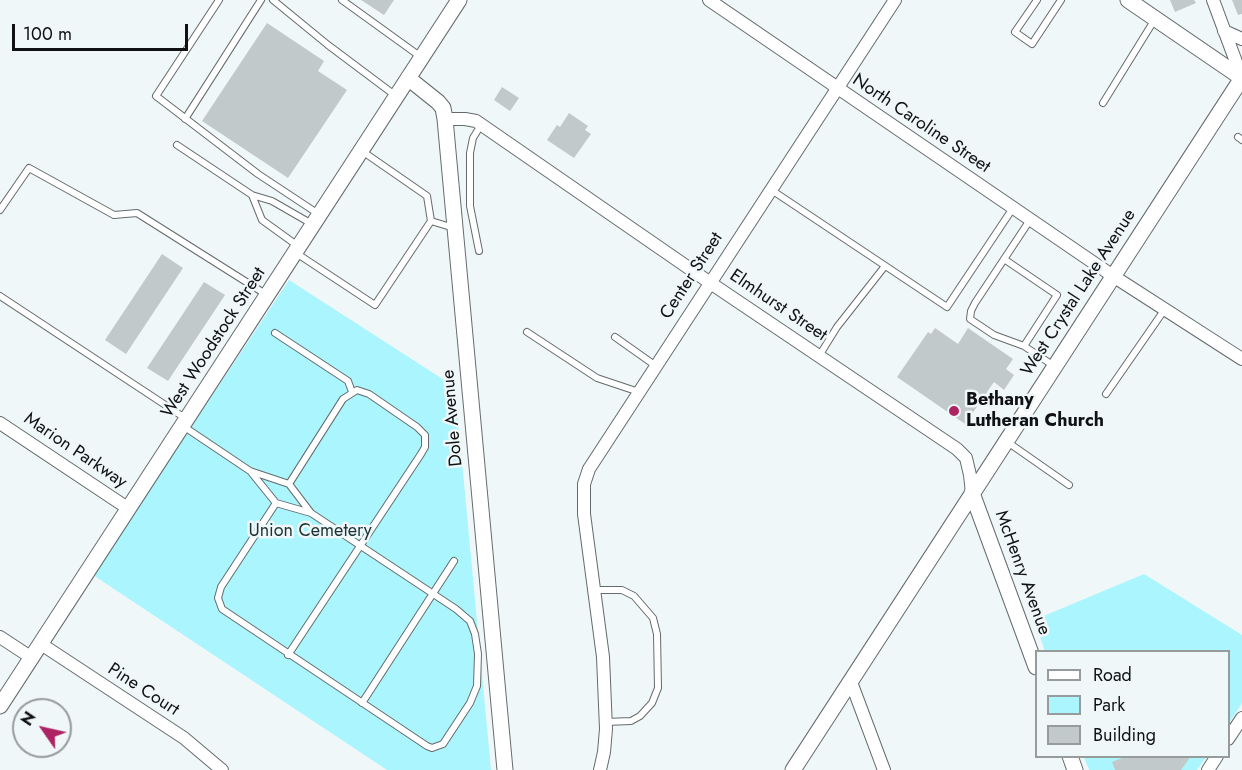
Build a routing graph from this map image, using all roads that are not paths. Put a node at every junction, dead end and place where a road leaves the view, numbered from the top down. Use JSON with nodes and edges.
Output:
{"nodes":[{"id":1,"x":219,"y":0,"type":"edge"},
{"id":2,"x":261,"y":0,"type":"edge"},
{"id":3,"x":273,"y":0,"type":"edge"},
{"id":4,"x":342,"y":0,"type":"edge"},
{"id":5,"x":459,"y":0,"type":"edge"},
{"id":6,"x":709,"y":0,"type":"edge"},
{"id":7,"x":895,"y":0,"type":"edge"},
{"id":8,"x":1037,"y":0,"type":"edge"},
{"id":9,"x":1061,"y":0,"type":"edge"},
{"id":10,"x":1128,"y":0,"type":"edge"},
{"id":11,"x":1212,"y":0,"type":"edge"},
{"id":12,"x":1155,"y":19,"type":"junction"},
{"id":13,"x":1224,"y":31,"type":"junction"},
{"id":14,"x":1242,"y":39,"type":"edge"},
{"id":15,"x":422,"y":57,"type":"junction"},
{"id":16,"x":408,"y":78,"type":"junction"},
{"id":17,"x":1242,"y":78,"type":"edge"},
{"id":18,"x":836,"y":88,"type":"junction"},
{"id":19,"x":397,"y":96,"type":"junction"},
{"id":20,"x":1103,"y":103,"type":"dead end"},
{"id":21,"x":185,"y":119,"type":"junction"},
{"id":22,"x":445,"y":119,"type":"junction"},
{"id":23,"x":481,"y":125,"type":"junction"},
{"id":24,"x":177,"y":145,"type":"dead end"},
{"id":25,"x":361,"y":151,"type":"junction"},
{"id":26,"x":770,"y":189,"type":"junction"},
{"id":27,"x":252,"y":195,"type":"junction"},
{"id":28,"x":1013,"y":208,"type":"junction"},
{"id":29,"x":0,"y":210,"type":"edge"},
{"id":30,"x":316,"y":220,"type":"junction"},
{"id":31,"x":1030,"y":220,"type":"junction"},
{"id":32,"x":431,"y":221,"type":"junction"},
{"id":33,"x":455,"y":228,"type":"junction"},
{"id":34,"x":297,"y":249,"type":"junction"},
{"id":35,"x":479,"y":251,"type":"dead end"},
{"id":36,"x":1004,"y":260,"type":"junction"},
{"id":37,"x":885,"y":266,"type":"junction"},
{"id":38,"x":1113,"y":276,"type":"junction"},
{"id":39,"x":709,"y":282,"type":"junction"},
{"id":40,"x":268,"y":295,"type":"junction"},
{"id":41,"x":0,"y":296,"type":"edge"},
{"id":42,"x":1165,"y":309,"type":"junction"},
{"id":43,"x":527,"y":332,"type":"dead end"},
{"id":44,"x":275,"y":333,"type":"dead end"},
{"id":45,"x":615,"y":337,"type":"dead end"},
{"id":46,"x":1023,"y":346,"type":"junction"},
{"id":47,"x":819,"y":356,"type":"junction"},
{"id":48,"x":1242,"y":359,"type":"edge"},
{"id":49,"x":656,"y":366,"type":"junction"},
{"id":50,"x":1054,"y":366,"type":"junction"},
{"id":51,"x":352,"y":392,"type":"junction"},
{"id":52,"x":640,"y":392,"type":"junction"},
{"id":53,"x":1106,"y":394,"type":"dead end"},
{"id":54,"x":0,"y":423,"type":"edge"},
{"id":55,"x":185,"y":423,"type":"junction"},
{"id":56,"x":1005,"y":441,"type":"junction"},
{"id":57,"x":250,"y":471,"type":"junction"},
{"id":58,"x":289,"y":484,"type":"junction"},
{"id":59,"x":1070,"y":485,"type":"dead end"},
{"id":60,"x":972,"y":493,"type":"junction"},
{"id":61,"x":276,"y":503,"type":"junction"},
{"id":62,"x":129,"y":509,"type":"junction"},
{"id":63,"x":311,"y":513,"type":"junction"},
{"id":64,"x":360,"y":545,"type":"junction"},
{"id":65,"x":454,"y":561,"type":"dead end"},
{"id":66,"x":594,"y":590,"type":"junction"},
{"id":67,"x":433,"y":593,"type":"junction"},
{"id":68,"x":0,"y":637,"type":"edge"},
{"id":69,"x":41,"y":644,"type":"junction"},
{"id":70,"x":288,"y":655,"type":"junction"},
{"id":71,"x":32,"y":658,"type":"junction"},
{"id":72,"x":1035,"y":664,"type":"edge"},
{"id":73,"x":851,"y":682,"type":"junction"},
{"id":74,"x":362,"y":704,"type":"junction"},
{"id":75,"x":0,"y":706,"type":"edge"},
{"id":76,"x":1242,"y":718,"type":"edge"},
{"id":77,"x":606,"y":722,"type":"junction"},
{"id":78,"x":1230,"y":736,"type":"edge"},
{"id":79,"x":222,"y":770,"type":"edge"},
{"id":80,"x":505,"y":770,"type":"edge"},
{"id":81,"x":600,"y":770,"type":"edge"},
{"id":82,"x":793,"y":770,"type":"edge"},
{"id":83,"x":884,"y":770,"type":"edge"}],
"edges":[{"from":1,"to":21,"type":"lane"},
{"from":2,"to":21,"type":"lane"},
{"from":3,"to":19,"type":"lane"},
{"from":4,"to":15,"type":"lane"},
{"from":5,"to":15,"type":"street","name":"West Woodstock Street"},
{"from":6,"to":18,"type":"street","name":"North Caroline Street"},
{"from":7,"to":18,"type":"street","name":"Center Street"},
{"from":8,"to":9,"type":"lane"},
{"from":10,"to":12,"type":"street"},
{"from":11,"to":13,"type":"street"},
{"from":12,"to":17,"type":"street"},
{"from":12,"to":20,"type":"lane"},
{"from":13,"to":14,"type":"street"},
{"from":13,"to":17,"type":"street"},
{"from":15,"to":16,"type":"street","name":"West Woodstock Street"},
{"from":16,"to":19,"type":"street","name":"West Woodstock Street"},
{"from":16,"to":22,"type":"street","name":"Dole Avenue"},
{"from":17,"to":38,"type":"street","name":"West Crystal Lake Avenue"},
{"from":18,"to":26,"type":"street","name":"Center Street"},
{"from":18,"to":28,"type":"street","name":"North Caroline Street"},
{"from":19,"to":25,"type":"street","name":"West Woodstock Street"},
{"from":21,"to":30,"type":"lane"},
{"from":22,"to":23,"type":"street","name":"Elmhurst Street"},
{"from":22,"to":33,"type":"street","name":"Dole Avenue"},
{"from":23,"to":35,"type":"lane"},
{"from":23,"to":39,"type":"street","name":"Elmhurst Street"},
{"from":24,"to":27,"type":"lane"},
{"from":25,"to":30,"type":"street","name":"West Woodstock Street"},
{"from":25,"to":32,"type":"lane"},
{"from":26,"to":37,"type":"lane"},
{"from":26,"to":39,"type":"street","name":"Center Street"},
{"from":27,"to":30,"type":"lane"},
{"from":27,"to":34,"type":"lane"},
{"from":28,"to":31,"type":"street","name":"North Caroline Street"},
{"from":28,"to":37,"type":"lane"},
{"from":29,"to":40,"type":"lane"},
{"from":30,"to":34,"type":"street","name":"West Woodstock Street"},
{"from":31,"to":36,"type":"lane"},
{"from":31,"to":38,"type":"street","name":"North Caroline Street"},
{"from":32,"to":33,"type":"lane"},
{"from":32,"to":34,"type":"lane"},
{"from":33,"to":80,"type":"street","name":"Dole Avenue"},
{"from":34,"to":40,"type":"street","name":"West Woodstock Street"},
{"from":36,"to":46,"type":"lane"},
{"from":36,"to":46,"type":"lane"},
{"from":37,"to":47,"type":"lane"},
{"from":38,"to":42,"type":"street","name":"North Caroline Street"},
{"from":38,"to":50,"type":"street","name":"West Crystal Lake Avenue"},
{"from":39,"to":47,"type":"street","name":"Elmhurst Street"},
{"from":39,"to":49,"type":"street","name":"Center Street"},
{"from":40,"to":55,"type":"street","name":"West Woodstock Street"},
{"from":41,"to":55,"type":"lane"},
{"from":42,"to":48,"type":"street","name":"North Caroline Street"},
{"from":42,"to":53,"type":"lane"},
{"from":43,"to":52,"type":"lane"},
{"from":44,"to":51,"type":"lane"},
{"from":45,"to":49,"type":"lane"},
{"from":46,"to":50,"type":"lane"},
{"from":47,"to":60,"type":"street","name":"Elmhurst Street"},
{"from":49,"to":52,"type":"street","name":"Center Street"},
{"from":50,"to":56,"type":"street","name":"West Crystal Lake Avenue"},
{"from":51,"to":58,"type":"lane"},
{"from":51,"to":64,"type":"lane"},
{"from":52,"to":66,"type":"street","name":"Center Street"},
{"from":54,"to":62,"type":"street","name":"Marion Parkway"},
{"from":55,"to":57,"type":"lane"},
{"from":55,"to":62,"type":"street","name":"West Woodstock Street"},
{"from":56,"to":59,"type":"lane"},
{"from":56,"to":60,"type":"street","name":"West Crystal Lake Avenue"},
{"from":57,"to":58,"type":"lane"},
{"from":57,"to":61,"type":"lane"},
{"from":58,"to":63,"type":"lane"},
{"from":60,"to":72,"type":"street","name":"McHenry Avenue"},
{"from":60,"to":73,"type":"street","name":"West Crystal Lake Avenue"},
{"from":61,"to":63,"type":"lane"},
{"from":61,"to":70,"type":"lane"},
{"from":62,"to":69,"type":"street","name":"West Woodstock Street"},
{"from":63,"to":64,"type":"lane"},
{"from":64,"to":67,"type":"lane"},
{"from":64,"to":70,"type":"lane"},
{"from":65,"to":67,"type":"lane"},
{"from":66,"to":77,"type":"street","name":"Center Street"},
{"from":66,"to":77,"type":"lane"},
{"from":67,"to":74,"type":"lane"},
{"from":67,"to":74,"type":"lane"},
{"from":68,"to":71,"type":"street"},
{"from":69,"to":71,"type":"street","name":"West Woodstock Street"},
{"from":69,"to":79,"type":"street","name":"Pine Court"},
{"from":70,"to":74,"type":"lane"},
{"from":71,"to":75,"type":"street","name":"West Woodstock Street"},
{"from":73,"to":82,"type":"street","name":"West Crystal Lake Avenue"},
{"from":73,"to":83,"type":"street"},
{"from":76,"to":78,"type":"street"},
{"from":77,"to":81,"type":"street","name":"Center Street"}]}
